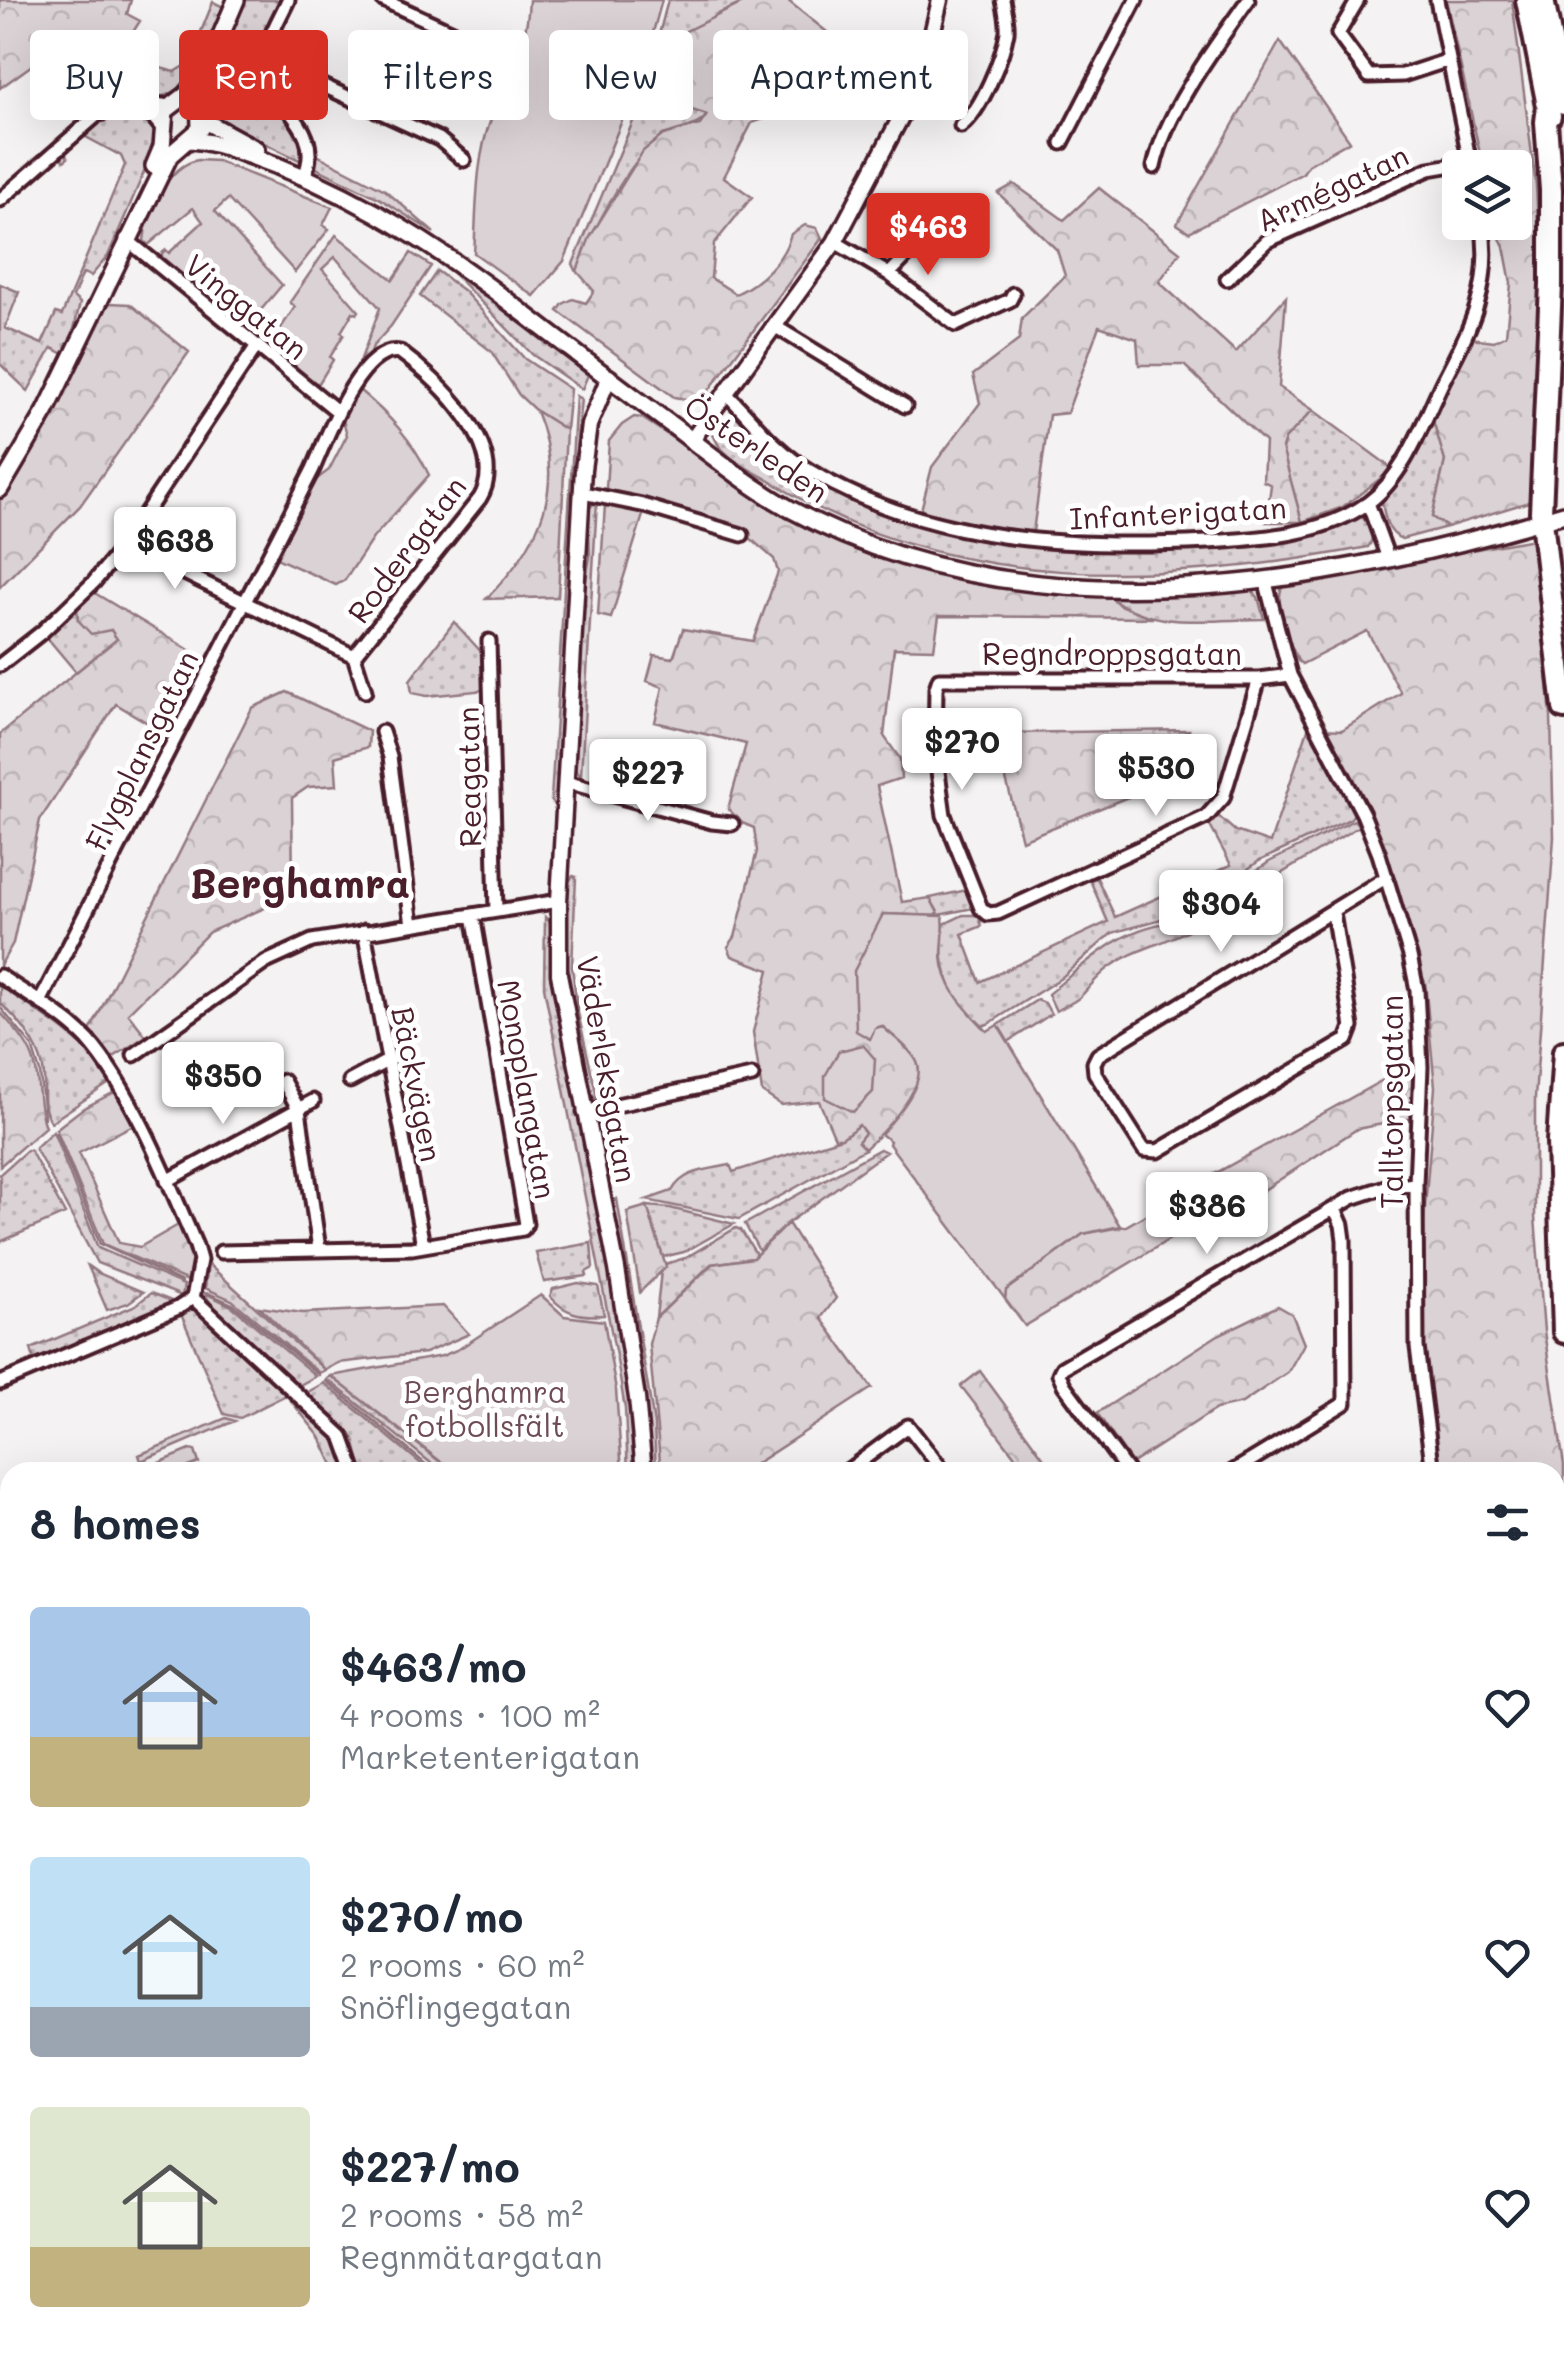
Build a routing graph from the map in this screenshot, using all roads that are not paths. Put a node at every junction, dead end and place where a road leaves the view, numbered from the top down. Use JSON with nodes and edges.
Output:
{"nodes":[{"id":1,"x":236,"y":0,"type":"edge"},
{"id":2,"x":288,"y":0,"type":"edge"},
{"id":3,"x":383,"y":0,"type":"edge"},
{"id":4,"x":940,"y":0,"type":"edge"},
{"id":5,"x":1003,"y":0,"type":"edge"},
{"id":6,"x":1136,"y":0,"type":"edge"},
{"id":7,"x":1248,"y":0,"type":"edge"},
{"id":8,"x":1358,"y":0,"type":"edge"},
{"id":9,"x":1437,"y":0,"type":"edge"},
{"id":10,"x":1527,"y":0,"type":"edge"},
{"id":11,"x":1543,"y":0,"type":"edge"},
{"id":12,"x":222,"y":30,"type":"edge"},
{"id":13,"x":276,"y":30,"type":"edge"},
{"id":14,"x":448,"y":30,"type":"edge"},
{"id":15,"x":1449,"y":60,"type":"junction"},
{"id":16,"x":1560,"y":63,"type":"edge"},
{"id":17,"x":328,"y":89,"type":"edge"},
{"id":18,"x":179,"y":98,"type":"edge"},
{"id":19,"x":159,"y":103,"type":"edge"},
{"id":20,"x":173,"y":104,"type":"junction"},
{"id":21,"x":179,"y":104,"type":"edge"},
{"id":22,"x":1556,"y":105,"type":"edge"},
{"id":23,"x":92,"y":120,"type":"edge"},
{"id":24,"x":155,"y":120,"type":"edge"},
{"id":25,"x":199,"y":120,"type":"edge"},
{"id":26,"x":206,"y":120,"type":"edge"},
{"id":27,"x":298,"y":120,"type":"edge"},
{"id":28,"x":961,"y":126,"type":"dead end"},
{"id":29,"x":163,"y":130,"type":"junction"},
{"id":30,"x":186,"y":141,"type":"junction"},
{"id":31,"x":1062,"y":143,"type":"dead end"},
{"id":32,"x":1468,"y":150,"type":"edge"},
{"id":33,"x":464,"y":160,"type":"dead end"},
{"id":34,"x":280,"y":165,"type":"junction"},
{"id":35,"x":1154,"y":167,"type":"dead end"},
{"id":36,"x":1442,"y":168,"type":"edge"},
{"id":37,"x":304,"y":177,"type":"junction"},
{"id":38,"x":1564,"y":190,"type":"edge"},
{"id":39,"x":0,"y":200,"type":"edge"},
{"id":40,"x":929,"y":225,"type":"dead end"},
{"id":41,"x":126,"y":240,"type":"junction"},
{"id":42,"x":1483,"y":240,"type":"edge"},
{"id":43,"x":835,"y":242,"type":"junction"},
{"id":44,"x":889,"y":274,"type":"junction"},
{"id":45,"x":1227,"y":280,"type":"dead end"},
{"id":46,"x":1013,"y":294,"type":"dead end"},
{"id":47,"x":776,"y":327,"type":"junction"},
{"id":48,"x":256,"y":347,"type":"junction"},
{"id":49,"x":609,"y":377,"type":"junction"},
{"id":50,"x":727,"y":394,"type":"junction"},
{"id":51,"x":904,"y":406,"type":"dead end"},
{"id":52,"x":337,"y":411,"type":"junction"},
{"id":53,"x":692,"y":440,"type":"junction"},
{"id":54,"x":0,"y":489,"type":"edge"},
{"id":55,"x":583,"y":493,"type":"junction"},
{"id":56,"x":1368,"y":503,"type":"junction"},
{"id":57,"x":1564,"y":514,"type":"edge"},
{"id":58,"x":1542,"y":520,"type":"junction"},
{"id":59,"x":742,"y":536,"type":"dead end"},
{"id":60,"x":125,"y":544,"type":"junction"},
{"id":61,"x":1388,"y":558,"type":"junction"},
{"id":62,"x":1265,"y":579,"type":"junction"},
{"id":63,"x":244,"y":604,"type":"junction"},
{"id":64,"x":489,"y":641,"type":"dead end"},
{"id":65,"x":354,"y":656,"type":"junction"},
{"id":66,"x":0,"y":665,"type":"edge"},
{"id":67,"x":1290,"y":676,"type":"junction"},
{"id":68,"x":1259,"y":679,"type":"junction"},
{"id":69,"x":366,"y":691,"type":"dead end"},
{"id":70,"x":1564,"y":708,"type":"edge"},
{"id":71,"x":382,"y":732,"type":"dead end"},
{"id":72,"x":566,"y":782,"type":"junction"},
{"id":73,"x":732,"y":824,"type":"dead end"},
{"id":74,"x":1386,"y":877,"type":"junction"},
{"id":75,"x":559,"y":901,"type":"junction"},
{"id":76,"x":496,"y":911,"type":"junction"},
{"id":77,"x":1333,"y":912,"type":"junction"},
{"id":78,"x":473,"y":915,"type":"junction"},
{"id":79,"x":412,"y":924,"type":"junction"},
{"id":80,"x":364,"y":931,"type":"junction"},
{"id":81,"x":0,"y":976,"type":"edge"},
{"id":82,"x":40,"y":1002,"type":"junction"},
{"id":83,"x":1564,"y":1052,"type":"edge"},
{"id":84,"x":134,"y":1056,"type":"dead end"},
{"id":85,"x":389,"y":1060,"type":"junction"},
{"id":86,"x":752,"y":1076,"type":"dead end"},
{"id":87,"x":283,"y":1081,"type":"dead end"},
{"id":88,"x":350,"y":1082,"type":"dead end"},
{"id":89,"x":313,"y":1101,"type":"dead end"},
{"id":90,"x":299,"y":1110,"type":"junction"},
{"id":91,"x":584,"y":1112,"type":"junction"},
{"id":92,"x":167,"y":1181,"type":"junction"},
{"id":93,"x":1416,"y":1184,"type":"junction"},
{"id":94,"x":1335,"y":1209,"type":"junction"},
{"id":95,"x":422,"y":1245,"type":"junction"},
{"id":96,"x":319,"y":1249,"type":"junction"},
{"id":97,"x":221,"y":1252,"type":"dead end"},
{"id":98,"x":193,"y":1298,"type":"junction"},
{"id":99,"x":1564,"y":1332,"type":"edge"},
{"id":100,"x":0,"y":1383,"type":"edge"},
{"id":101,"x":353,"y":1462,"type":"edge"},
{"id":102,"x":643,"y":1462,"type":"edge"},
{"id":103,"x":860,"y":1462,"type":"edge"},
{"id":104,"x":936,"y":1462,"type":"edge"},
{"id":105,"x":1121,"y":1462,"type":"edge"},
{"id":106,"x":1248,"y":1462,"type":"edge"},
{"id":107,"x":1432,"y":1462,"type":"edge"}],
"edges":[{"from":1,"to":12,"type":"main road"},
{"from":2,"to":13,"type":"street"},
{"from":3,"to":14,"type":"street"},
{"from":4,"to":43,"type":"street"},
{"from":5,"to":28,"type":"street"},
{"from":6,"to":31,"type":"street"},
{"from":7,"to":35,"type":"street"},
{"from":8,"to":15,"type":"street"},
{"from":9,"to":15,"type":"street"},
{"from":10,"to":22,"type":"highway"},
{"from":11,"to":16,"type":"highway"},
{"from":15,"to":32,"type":"street"},
{"from":16,"to":22,"type":"highway"},
{"from":17,"to":33,"type":"street"},
{"from":18,"to":20,"type":"main road"},
{"from":19,"to":20,"type":"street"},
{"from":20,"to":21,"type":"main road"},
{"from":20,"to":29,"type":"main road"},
{"from":22,"to":38,"type":"highway"},
{"from":22,"to":58,"type":"highway"},
{"from":23,"to":39,"type":"street"},
{"from":24,"to":29,"type":"street"},
{"from":25,"to":30,"type":"main road"},
{"from":26,"to":34,"type":"main road","name":"Österleden"},
{"from":27,"to":37,"type":"street"},
{"from":29,"to":30,"type":"main road"},
{"from":29,"to":41,"type":"main road"},
{"from":30,"to":34,"type":"main road","name":"Österleden"},
{"from":30,"to":41,"type":"main road"},
{"from":34,"to":37,"type":"main road","name":"Österleden"},
{"from":36,"to":45,"type":"street","name":"Armégatan"},
{"from":37,"to":49,"type":"main road","name":"Österleden"},
{"from":40,"to":44,"type":"street"},
{"from":41,"to":48,"type":"street","name":"Vinggatan"},
{"from":41,"to":54,"type":"main road"},
{"from":42,"to":56,"type":"street","name":"Infanterigatan"},
{"from":43,"to":44,"type":"street"},
{"from":43,"to":47,"type":"street"},
{"from":44,"to":46,"type":"street"},
{"from":47,"to":50,"type":"street"},
{"from":47,"to":51,"type":"street"},
{"from":48,"to":52,"type":"street","name":"Vinggatan"},
{"from":48,"to":60,"type":"street"},
{"from":49,"to":53,"type":"main road","name":"Österleden"},
{"from":49,"to":55,"type":"street","name":"Väderleksgatan"},
{"from":50,"to":53,"type":"street"},
{"from":50,"to":56,"type":"street","name":"Infanterigatan"},
{"from":52,"to":63,"type":"street","name":"Flygplansgatan"},
{"from":52,"to":65,"type":"street","name":"Rodergatan"},
{"from":53,"to":62,"type":"main road","name":"Österleden"},
{"from":55,"to":59,"type":"street"},
{"from":55,"to":72,"type":"street","name":"Väderleksgatan"},
{"from":56,"to":61,"type":"street"},
{"from":57,"to":58,"type":"main road","name":"Österleden"},
{"from":58,"to":61,"type":"main road","name":"Österleden"},
{"from":58,"to":70,"type":"highway"},
{"from":60,"to":63,"type":"street","name":"Rodergatan"},
{"from":60,"to":66,"type":"street"},
{"from":61,"to":62,"type":"main road","name":"Österleden"},
{"from":62,"to":67,"type":"street","name":"Talltorpsgatan"},
{"from":63,"to":65,"type":"street","name":"Rodergatan"},
{"from":63,"to":82,"type":"street","name":"Flygplansgatan"},
{"from":64,"to":76,"type":"street","name":"Reagatan"},
{"from":65,"to":69,"type":"street"},
{"from":67,"to":68,"type":"street","name":"Regndroppsgatan"},
{"from":67,"to":74,"type":"street","name":"Talltorpsgatan"},
{"from":68,"to":68,"type":"street","name":"Regndroppsgatan"},
{"from":71,"to":79,"type":"street"},
{"from":72,"to":73,"type":"street"},
{"from":72,"to":75,"type":"street","name":"Väderleksgatan"},
{"from":74,"to":77,"type":"street"},
{"from":74,"to":93,"type":"street","name":"Talltorpsgatan"},
{"from":75,"to":76,"type":"street"},
{"from":75,"to":91,"type":"street","name":"Väderleksgatan"},
{"from":76,"to":78,"type":"street"},
{"from":77,"to":77,"type":"street"},
{"from":78,"to":79,"type":"street"},
{"from":78,"to":95,"type":"street","name":"Monoplangatan"},
{"from":79,"to":80,"type":"street"},
{"from":80,"to":84,"type":"street"},
{"from":80,"to":85,"type":"street","name":"Bäckvägen"},
{"from":81,"to":82,"type":"street"},
{"from":82,"to":92,"type":"street"},
{"from":83,"to":99,"type":"highway"},
{"from":85,"to":88,"type":"street"},
{"from":85,"to":95,"type":"street","name":"Bäckvägen"},
{"from":86,"to":91,"type":"street"},
{"from":87,"to":90,"type":"street"},
{"from":89,"to":90,"type":"street"},
{"from":90,"to":92,"type":"street"},
{"from":90,"to":96,"type":"street"},
{"from":91,"to":102,"type":"street","name":"Väderleksgatan"},
{"from":92,"to":98,"type":"street"},
{"from":93,"to":94,"type":"street"},
{"from":93,"to":107,"type":"street","name":"Talltorpsgatan"},
{"from":94,"to":105,"type":"street"},
{"from":94,"to":106,"type":"street"},
{"from":95,"to":96,"type":"street"},
{"from":96,"to":97,"type":"street"},
{"from":98,"to":100,"type":"street"},
{"from":98,"to":101,"type":"street"},
{"from":103,"to":104,"type":"street"}]}
